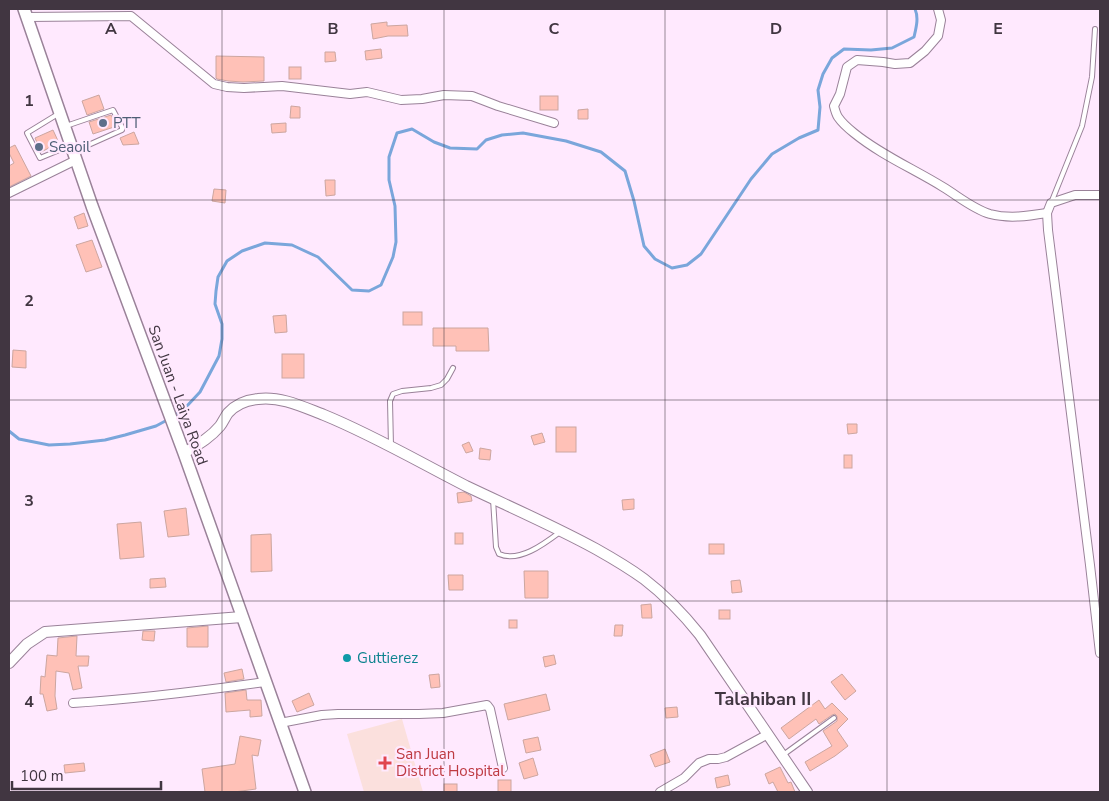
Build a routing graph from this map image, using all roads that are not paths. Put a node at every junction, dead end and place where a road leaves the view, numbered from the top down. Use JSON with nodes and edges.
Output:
{"nodes":[{"id":1,"x":938,"y":9,"type":"edge"},
{"id":2,"x":26,"y":13,"type":"edge"},
{"id":3,"x":1095,"y":29,"type":"dead end"},
{"id":4,"x":60,"y":113,"type":"junction"},
{"id":5,"x":554,"y":123,"type":"dead end"},
{"id":6,"x":64,"y":126,"type":"junction"},
{"id":7,"x":73,"y":152,"type":"junction"},
{"id":8,"x":9,"y":193,"type":"edge"},
{"id":9,"x":1100,"y":195,"type":"edge"},
{"id":10,"x":1051,"y":203,"type":"junction"},
{"id":11,"x":1047,"y":213,"type":"junction"},
{"id":12,"x":453,"y":368,"type":"dead end"},
{"id":13,"x":391,"y":446,"type":"junction"},
{"id":14,"x":184,"y":453,"type":"junction"},
{"id":15,"x":492,"y":498,"type":"junction"},
{"id":16,"x":562,"y":531,"type":"junction"},
{"id":17,"x":242,"y":617,"type":"junction"},
{"id":18,"x":1100,"y":653,"type":"edge"},
{"id":19,"x":9,"y":663,"type":"edge"},
{"id":20,"x":265,"y":682,"type":"junction"},
{"id":21,"x":73,"y":703,"type":"dead end"},
{"id":22,"x":834,"y":718,"type":"dead end"},
{"id":23,"x":280,"y":723,"type":"junction"},
{"id":24,"x":768,"y":734,"type":"junction"},
{"id":25,"x":782,"y":755,"type":"junction"},
{"id":26,"x":503,"y":768,"type":"dead end"},
{"id":27,"x":305,"y":792,"type":"edge"},
{"id":28,"x":660,"y":792,"type":"edge"},
{"id":29,"x":807,"y":792,"type":"edge"}],
"edges":[{"from":1,"to":11,"type":"street"},
{"from":2,"to":4,"type":"main road","name":"San Juan - Laiya Road"},
{"from":2,"to":5,"type":"street"},
{"from":3,"to":10,"type":"lane"},
{"from":4,"to":6,"type":"main road","name":"San Juan - Laiya Road"},
{"from":4,"to":7,"type":"lane"},
{"from":6,"to":7,"type":"main road","name":"San Juan - Laiya Road"},
{"from":6,"to":7,"type":"lane"},
{"from":7,"to":8,"type":"street"},
{"from":7,"to":14,"type":"main road","name":"San Juan - Laiya Road"},
{"from":9,"to":10,"type":"street"},
{"from":10,"to":11,"type":"street"},
{"from":11,"to":18,"type":"street"},
{"from":12,"to":13,"type":"lane"},
{"from":13,"to":14,"type":"street"},
{"from":13,"to":15,"type":"street"},
{"from":14,"to":17,"type":"main road","name":"San Juan - Laiya Road"},
{"from":15,"to":16,"type":"street"},
{"from":15,"to":16,"type":"lane"},
{"from":16,"to":24,"type":"street"},
{"from":17,"to":19,"type":"street"},
{"from":17,"to":20,"type":"main road","name":"San Juan - Laiya Road"},
{"from":20,"to":21,"type":"street"},
{"from":20,"to":23,"type":"main road","name":"San Juan - Laiya Road"},
{"from":22,"to":25,"type":"lane"},
{"from":23,"to":26,"type":"street"},
{"from":23,"to":27,"type":"main road","name":"San Juan - Laiya Road"},
{"from":24,"to":25,"type":"street"},
{"from":24,"to":28,"type":"street"},
{"from":25,"to":29,"type":"street"}]}
